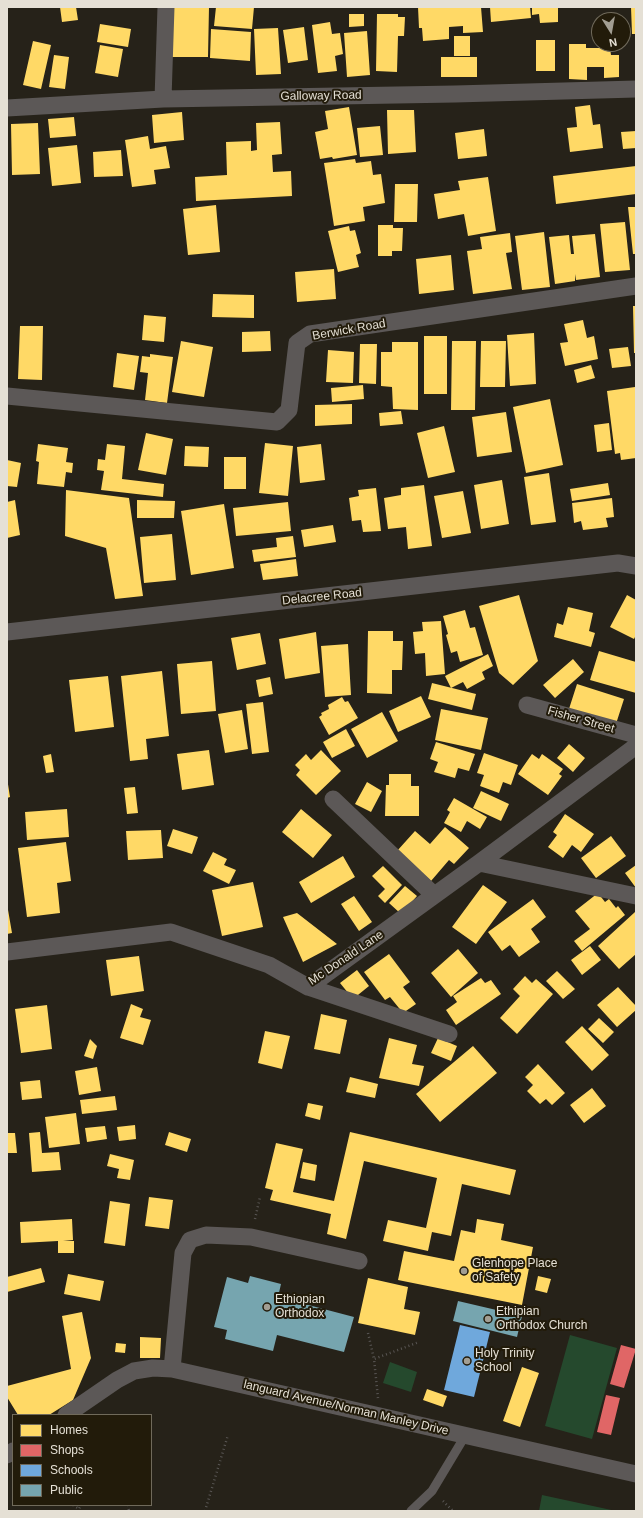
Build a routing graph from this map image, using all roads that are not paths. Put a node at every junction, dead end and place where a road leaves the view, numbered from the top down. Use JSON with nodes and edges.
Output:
{"nodes":[{"id":1,"x":166,"y":7,"type":"edge"},
{"id":2,"x":636,"y":89,"type":"edge"},
{"id":3,"x":163,"y":99,"type":"junction"},
{"id":4,"x":7,"y":108,"type":"edge"},
{"id":5,"x":636,"y":286,"type":"edge"},
{"id":6,"x":7,"y":396,"type":"edge"},
{"id":7,"x":636,"y":566,"type":"edge"},
{"id":8,"x":7,"y":632,"type":"edge"},
{"id":9,"x":527,"y":705,"type":"dead end"},
{"id":10,"x":636,"y":735,"type":"edge"},
{"id":11,"x":636,"y":746,"type":"edge"},
{"id":12,"x":333,"y":799,"type":"dead end"},
{"id":13,"x":478,"y":863,"type":"junction"},
{"id":14,"x":434,"y":895,"type":"junction"},
{"id":15,"x":636,"y":896,"type":"edge"},
{"id":16,"x":7,"y":952,"type":"edge"},
{"id":17,"x":308,"y":987,"type":"junction"},
{"id":18,"x":449,"y":1034,"type":"dead end"},
{"id":19,"x":359,"y":1262,"type":"dead end"},
{"id":20,"x":172,"y":1368,"type":"junction"},
{"id":21,"x":67,"y":1414,"type":"edge"},
{"id":22,"x":465,"y":1436,"type":"junction"},
{"id":23,"x":636,"y":1474,"type":"edge"},
{"id":24,"x":411,"y":1511,"type":"edge"}],
"edges":[{"from":1,"to":3,"type":"street"},
{"from":2,"to":3,"type":"street","name":"Galloway Road"},
{"from":3,"to":4,"type":"street","name":"Galloway Road"},
{"from":5,"to":6,"type":"street","name":"Berwick Road"},
{"from":7,"to":8,"type":"street","name":"Delacree Road"},
{"from":9,"to":10,"type":"street","name":"Fisher Street"},
{"from":11,"to":13,"type":"street","name":"Mc Donald Lane"},
{"from":12,"to":14,"type":"street"},
{"from":13,"to":14,"type":"street","name":"Mc Donald Lane"},
{"from":13,"to":15,"type":"street"},
{"from":14,"to":17,"type":"street","name":"Mc Donald Lane"},
{"from":16,"to":17,"type":"street","name":"Mc Donald Lane"},
{"from":17,"to":18,"type":"street"},
{"from":19,"to":20,"type":"street"},
{"from":20,"to":21,"type":"street","name":"languard Avenue/Norman Manley Drive"},
{"from":20,"to":22,"type":"street","name":"languard Avenue/Norman Manley Drive"},
{"from":22,"to":23,"type":"street","name":"languard Avenue/Norman Manley Drive"},
{"from":22,"to":24,"type":"lane"}]}
